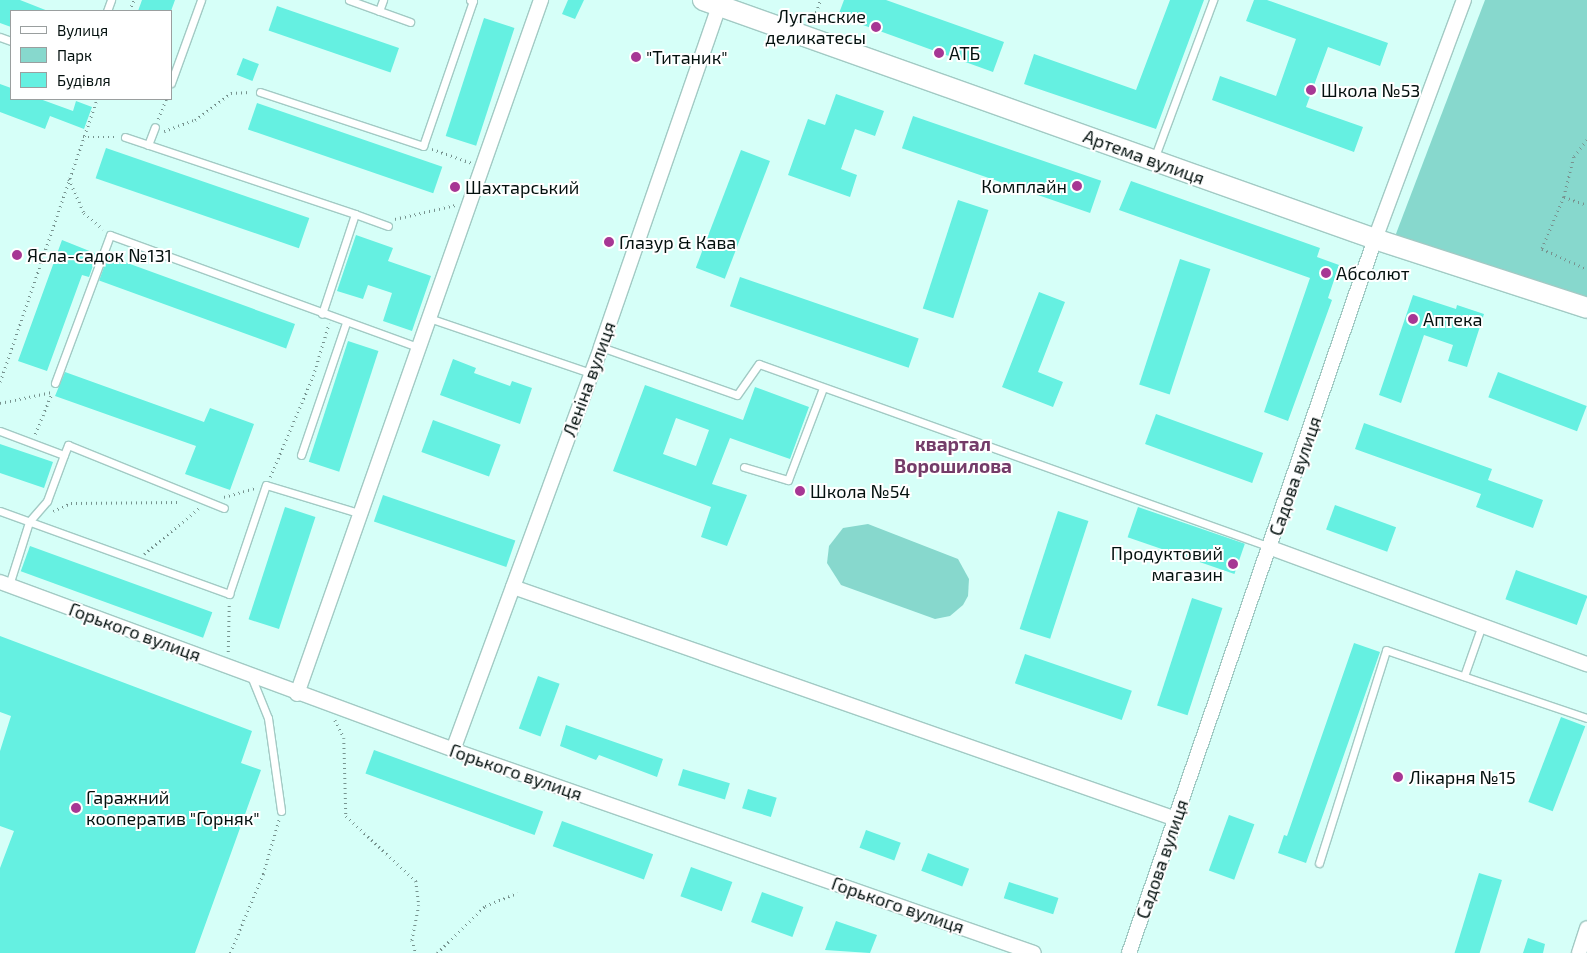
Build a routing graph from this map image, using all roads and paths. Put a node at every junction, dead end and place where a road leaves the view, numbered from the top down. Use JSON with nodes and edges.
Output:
{"nodes":[{"id":1,"x":202,"y":0,"type":"edge"},
{"id":2,"x":349,"y":0,"type":"edge"},
{"id":3,"x":384,"y":0,"type":"edge"},
{"id":4,"x":470,"y":0,"type":"edge"},
{"id":5,"x":541,"y":0,"type":"edge"},
{"id":6,"x":820,"y":0,"type":"edge"},
{"id":7,"x":1212,"y":0,"type":"edge"},
{"id":8,"x":1464,"y":0,"type":"edge"},
{"id":9,"x":711,"y":3,"type":"edge"},
{"id":10,"x":380,"y":11,"type":"junction"},
{"id":11,"x":410,"y":22,"type":"dead end"},
{"id":12,"x":807,"y":36,"type":"junction"},
{"id":13,"x":172,"y":80,"type":"edge"},
{"id":14,"x":260,"y":92,"type":"joint"},
{"id":15,"x":97,"y":100,"type":"edge"},
{"id":16,"x":166,"y":100,"type":"edge"},
{"id":17,"x":155,"y":127,"type":"joint"},
{"id":18,"x":83,"y":136,"type":"junction"},
{"id":19,"x":151,"y":136,"type":"junction"},
{"id":20,"x":125,"y":137,"type":"joint"},
{"id":21,"x":1587,"y":140,"type":"edge"},
{"id":22,"x":148,"y":145,"type":"junction"},
{"id":23,"x":423,"y":146,"type":"junction"},
{"id":24,"x":1154,"y":160,"type":"junction"},
{"id":25,"x":482,"y":166,"type":"junction"},
{"id":26,"x":69,"y":177,"type":"junction"},
{"id":27,"x":1564,"y":197,"type":"junction"},
{"id":28,"x":470,"y":200,"type":"junction"},
{"id":29,"x":1587,"y":205,"type":"edge"},
{"id":30,"x":355,"y":214,"type":"junction"},
{"id":31,"x":376,"y":222,"type":"junction"},
{"id":32,"x":388,"y":226,"type":"dead end"},
{"id":33,"x":110,"y":235,"type":"junction"},
{"id":34,"x":1375,"y":239,"type":"junction"},
{"id":35,"x":1587,"y":269,"type":"edge"},
{"id":36,"x":1587,"y":308,"type":"edge"},
{"id":37,"x":322,"y":314,"type":"junction"},
{"id":38,"x":331,"y":317,"type":"junction"},
{"id":39,"x":429,"y":318,"type":"junction"},
{"id":40,"x":346,"y":323,"type":"junction"},
{"id":41,"x":418,"y":347,"type":"junction"},
{"id":42,"x":601,"y":347,"type":"junction"},
{"id":43,"x":591,"y":373,"type":"junction"},
{"id":44,"x":0,"y":382,"type":"edge"},
{"id":45,"x":56,"y":383,"type":"joint"},
{"id":46,"x":823,"y":388,"type":"junction"},
{"id":47,"x":52,"y":393,"type":"junction"},
{"id":48,"x":0,"y":403,"type":"edge"},
{"id":49,"x":0,"y":431,"type":"edge"},
{"id":50,"x":32,"y":443,"type":"junction"},
{"id":51,"x":64,"y":455,"type":"junction"},
{"id":52,"x":301,"y":455,"type":"dead end"},
{"id":53,"x":744,"y":467,"type":"dead end"},
{"id":54,"x":266,"y":485,"type":"junction"},
{"id":55,"x":208,"y":501,"type":"junction"},
{"id":56,"x":224,"y":508,"type":"dead end"},
{"id":57,"x":0,"y":511,"type":"edge"},
{"id":58,"x":359,"y":512,"type":"junction"},
{"id":59,"x":28,"y":522,"type":"junction"},
{"id":60,"x":1271,"y":548,"type":"junction"},
{"id":61,"x":136,"y":560,"type":"junction"},
{"id":62,"x":4,"y":584,"type":"edge"},
{"id":63,"x":513,"y":587,"type":"junction"},
{"id":64,"x":230,"y":594,"type":"junction"},
{"id":65,"x":1482,"y":625,"type":"junction"},
{"id":66,"x":1587,"y":664,"type":"edge"},
{"id":67,"x":228,"y":667,"type":"junction"},
{"id":68,"x":251,"y":676,"type":"junction"},
{"id":69,"x":1464,"y":676,"type":"junction"},
{"id":70,"x":297,"y":694,"type":"junction"},
{"id":71,"x":1587,"y":718,"type":"edge"},
{"id":72,"x":335,"y":719,"type":"dead end"},
{"id":73,"x":453,"y":750,"type":"junction"},
{"id":74,"x":281,"y":811,"type":"joint"},
{"id":75,"x":1176,"y":819,"type":"junction"},
{"id":76,"x":1319,"y":863,"type":"dead end"},
{"id":77,"x":517,"y":892,"type":"dead end"},
{"id":78,"x":1587,"y":928,"type":"edge"},
{"id":79,"x":230,"y":953,"type":"edge"},
{"id":80,"x":416,"y":953,"type":"edge"},
{"id":81,"x":437,"y":953,"type":"edge"},
{"id":82,"x":1034,"y":953,"type":"edge"},
{"id":83,"x":1129,"y":953,"type":"edge"},
{"id":84,"x":1579,"y":953,"type":"edge"}],
"edges":[{"from":1,"to":13,"type":"lane"},
{"from":2,"to":10,"type":"lane"},
{"from":3,"to":10,"type":"lane"},
{"from":4,"to":23,"type":"lane"},
{"from":5,"to":25,"type":"street"},
{"from":6,"to":12,"type":"path"},
{"from":7,"to":24,"type":"lane"},
{"from":8,"to":34,"type":"street","name":"Садова вулиця"},
{"from":9,"to":12,"type":"street","name":"Артема вулиця"},
{"from":9,"to":42,"type":"street","name":"Леніна вулиця"},
{"from":10,"to":11,"type":"lane"},
{"from":12,"to":24,"type":"street","name":"Артема вулиця"},
{"from":14,"to":19,"type":"path"},
{"from":14,"to":23,"type":"lane"},
{"from":15,"to":18,"type":"path"},
{"from":16,"to":17,"type":"path"},
{"from":17,"to":19,"type":"lane"},
{"from":18,"to":20,"type":"path"},
{"from":18,"to":26,"type":"path"},
{"from":19,"to":22,"type":"lane"},
{"from":20,"to":22,"type":"lane"},
{"from":21,"to":27,"type":"path"},
{"from":22,"to":30,"type":"lane"},
{"from":23,"to":25,"type":"path"},
{"from":24,"to":34,"type":"street","name":"Артема вулиця"},
{"from":25,"to":28,"type":"street"},
{"from":26,"to":33,"type":"path"},
{"from":26,"to":44,"type":"path"},
{"from":27,"to":29,"type":"path"},
{"from":27,"to":35,"type":"path"},
{"from":28,"to":31,"type":"path"},
{"from":28,"to":39,"type":"street"},
{"from":30,"to":31,"type":"lane"},
{"from":30,"to":37,"type":"lane"},
{"from":31,"to":32,"type":"lane"},
{"from":33,"to":37,"type":"lane"},
{"from":33,"to":45,"type":"lane"},
{"from":34,"to":36,"type":"street","name":"Артема вулиця"},
{"from":34,"to":60,"type":"street","name":"Садова вулиця"},
{"from":37,"to":38,"type":"lane"},
{"from":38,"to":40,"type":"lane"},
{"from":38,"to":54,"type":"path"},
{"from":39,"to":41,"type":"street"},
{"from":39,"to":43,"type":"lane"},
{"from":40,"to":41,"type":"lane"},
{"from":40,"to":52,"type":"lane"},
{"from":41,"to":58,"type":"street"},
{"from":42,"to":43,"type":"street","name":"Леніна вулиця"},
{"from":42,"to":46,"type":"lane"},
{"from":43,"to":63,"type":"street","name":"Леніна вулиця"},
{"from":45,"to":47,"type":"path"},
{"from":46,"to":53,"type":"lane"},
{"from":46,"to":60,"type":"lane"},
{"from":47,"to":48,"type":"path"},
{"from":47,"to":50,"type":"path"},
{"from":49,"to":50,"type":"lane"},
{"from":50,"to":51,"type":"lane"},
{"from":51,"to":55,"type":"lane"},
{"from":51,"to":59,"type":"lane"},
{"from":54,"to":55,"type":"path"},
{"from":54,"to":58,"type":"lane"},
{"from":54,"to":64,"type":"lane"},
{"from":55,"to":56,"type":"lane"},
{"from":55,"to":59,"type":"path"},
{"from":55,"to":61,"type":"path"},
{"from":57,"to":59,"type":"lane"},
{"from":58,"to":70,"type":"street"},
{"from":59,"to":61,"type":"lane"},
{"from":59,"to":62,"type":"lane"},
{"from":60,"to":65,"type":"street"},
{"from":60,"to":75,"type":"street","name":"Садова вулиця"},
{"from":61,"to":64,"type":"lane"},
{"from":62,"to":67,"type":"street","name":"Горького вулиця"},
{"from":63,"to":73,"type":"street","name":"Леніна вулиця"},
{"from":63,"to":75,"type":"street"},
{"from":64,"to":67,"type":"path"},
{"from":65,"to":66,"type":"street"},
{"from":65,"to":69,"type":"lane"},
{"from":67,"to":68,"type":"street","name":"Горького вулиця"},
{"from":68,"to":70,"type":"street","name":"Горького вулиця"},
{"from":68,"to":74,"type":"lane"},
{"from":69,"to":71,"type":"lane"},
{"from":69,"to":76,"type":"lane"},
{"from":70,"to":73,"type":"street","name":"Горького вулиця"},
{"from":72,"to":80,"type":"path"},
{"from":73,"to":82,"type":"street","name":"Горького вулиця"},
{"from":74,"to":79,"type":"path"},
{"from":75,"to":83,"type":"street","name":"Садова вулиця"},
{"from":77,"to":81,"type":"path"},
{"from":78,"to":84,"type":"street"}]}
